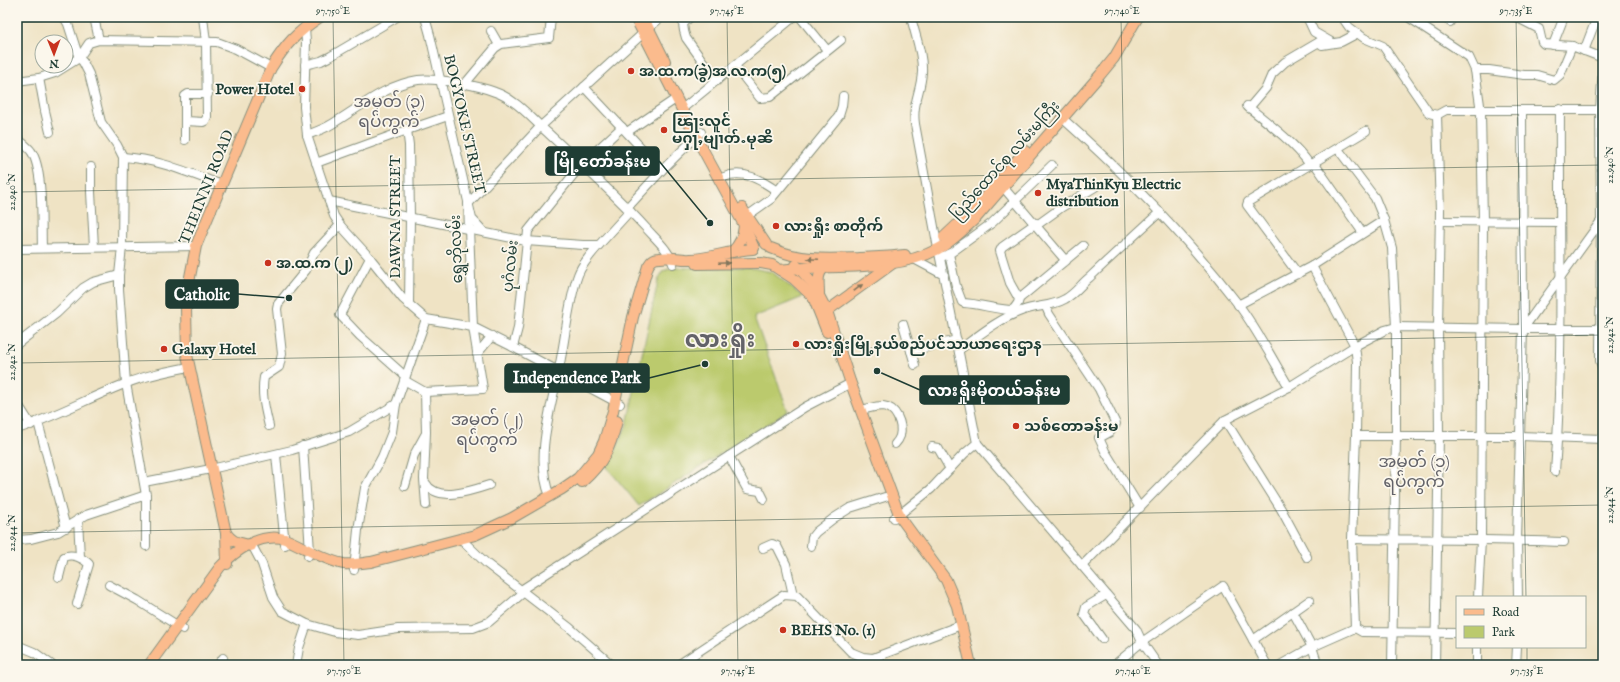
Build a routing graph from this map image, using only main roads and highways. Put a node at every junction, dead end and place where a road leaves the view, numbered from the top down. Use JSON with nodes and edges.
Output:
{"nodes":[{"id":1,"x":302,"y":17,"type":"edge"},
{"id":2,"x":320,"y":17,"type":"edge"},
{"id":3,"x":635,"y":17,"type":"edge"},
{"id":4,"x":643,"y":17,"type":"edge"},
{"id":5,"x":1133,"y":17,"type":"edge"},
{"id":6,"x":305,"y":27,"type":"junction"},
{"id":7,"x":645,"y":32,"type":"junction"},
{"id":8,"x":685,"y":107,"type":"junction"},
{"id":9,"x":698,"y":134,"type":"junction"},
{"id":10,"x":746,"y":221,"type":"junction"},
{"id":11,"x":768,"y":246,"type":"junction"},
{"id":12,"x":754,"y":248,"type":"junction"},
{"id":13,"x":939,"y":250,"type":"junction"},
{"id":14,"x":732,"y":252,"type":"junction"},
{"id":15,"x":782,"y":253,"type":"junction"},
{"id":16,"x":672,"y":261,"type":"junction"},
{"id":17,"x":760,"y":263,"type":"junction"},
{"id":18,"x":893,"y":263,"type":"junction"},
{"id":19,"x":826,"y":267,"type":"junction"},
{"id":20,"x":799,"y":268,"type":"junction"},
{"id":21,"x":780,"y":270,"type":"junction"},
{"id":22,"x":819,"y":295,"type":"junction"},
{"id":23,"x":827,"y":311,"type":"junction"},
{"id":24,"x":848,"y":384,"type":"junction"},
{"id":25,"x":618,"y":402,"type":"junction"},
{"id":26,"x":897,"y":516,"type":"junction"},
{"id":27,"x":226,"y":533,"type":"junction"},
{"id":28,"x":463,"y":542,"type":"junction"},
{"id":29,"x":250,"y":546,"type":"junction"},
{"id":30,"x":227,"y":564,"type":"junction"},
{"id":31,"x":959,"y":626,"type":"junction"},
{"id":32,"x":181,"y":627,"type":"junction"},
{"id":33,"x":149,"y":665,"type":"edge"},
{"id":34,"x":156,"y":665,"type":"edge"},
{"id":35,"x":966,"y":665,"type":"edge"},
{"id":36,"x":971,"y":665,"type":"edge"}],
"edges":[{"from":1,"to":6,"type":"main road"},
{"from":2,"to":6,"type":"main road","name":"THEINNI ROAD"},
{"from":3,"to":7,"type":"main road"},
{"from":4,"to":7,"type":"main road"},
{"from":5,"to":13,"type":"main road","name":"ပြည်ထောင်စု လမ်းမကြီး"},
{"from":5,"to":13,"type":"main road","name":"ပြည်ထောင်စု လမ်းမကြီး"},
{"from":6,"to":27,"type":"main road","name":"THEINNI ROAD"},
{"from":7,"to":8,"type":"main road"},
{"from":7,"to":8,"type":"main road"},
{"from":8,"to":9,"type":"main road"},
{"from":9,"to":10,"type":"main road"},
{"from":9,"to":10,"type":"main road"},
{"from":10,"to":11,"type":"main road"},
{"from":10,"to":12,"type":"main road"},
{"from":10,"to":14,"type":"main road"},
{"from":11,"to":12,"type":"main road"},
{"from":11,"to":15,"type":"main road","name":"ပြည်ထောင်စု လမ်းမကြီး"},
{"from":11,"to":17,"type":"main road"},
{"from":12,"to":14,"type":"main road"},
{"from":12,"to":17,"type":"main road"},
{"from":13,"to":15,"type":"main road","name":"ပြည်ထောင်စု လမ်းမကြီး","one_way":true},
{"from":13,"to":18,"type":"main road","name":"ပြည်ထောင်စု လမ်းမကြီး"},
{"from":14,"to":16,"type":"main road"},
{"from":15,"to":20,"type":"main road"},
{"from":16,"to":17,"type":"main road","one_way":true},
{"from":16,"to":25,"type":"main road"},
{"from":17,"to":21,"type":"main road","name":"ပြည်ထောင်စု လမ်းမကြီး"},
{"from":18,"to":19,"type":"main road","name":"ပြည်ထောင်စု လမ်းမကြီး"},
{"from":23,"to":18,"type":"main road","one_way":true},
{"from":19,"to":20,"type":"main road","name":"ပြည်ထောင်စု လမ်းမကြီး"},
{"from":19,"to":22,"type":"main road"},
{"from":20,"to":21,"type":"main road","name":"ပြည်ထောင်စု လမ်းမကြီး"},
{"from":20,"to":22,"type":"main road"},
{"from":21,"to":24,"type":"main road"},
{"from":22,"to":23,"type":"main road"},
{"from":23,"to":24,"type":"main road"},
{"from":24,"to":26,"type":"main road"},
{"from":24,"to":26,"type":"main road"},
{"from":25,"to":28,"type":"main road"},
{"from":25,"to":28,"type":"main road"},
{"from":26,"to":31,"type":"main road"},
{"from":27,"to":29,"type":"main road"},
{"from":27,"to":30,"type":"main road","name":"THEINNI ROAD"},
{"from":28,"to":29,"type":"main road"},
{"from":29,"to":30,"type":"main road"},
{"from":30,"to":32,"type":"main road"},
{"from":31,"to":35,"type":"main road"},
{"from":31,"to":36,"type":"main road"},
{"from":32,"to":33,"type":"main road"},
{"from":32,"to":34,"type":"main road"}]}
